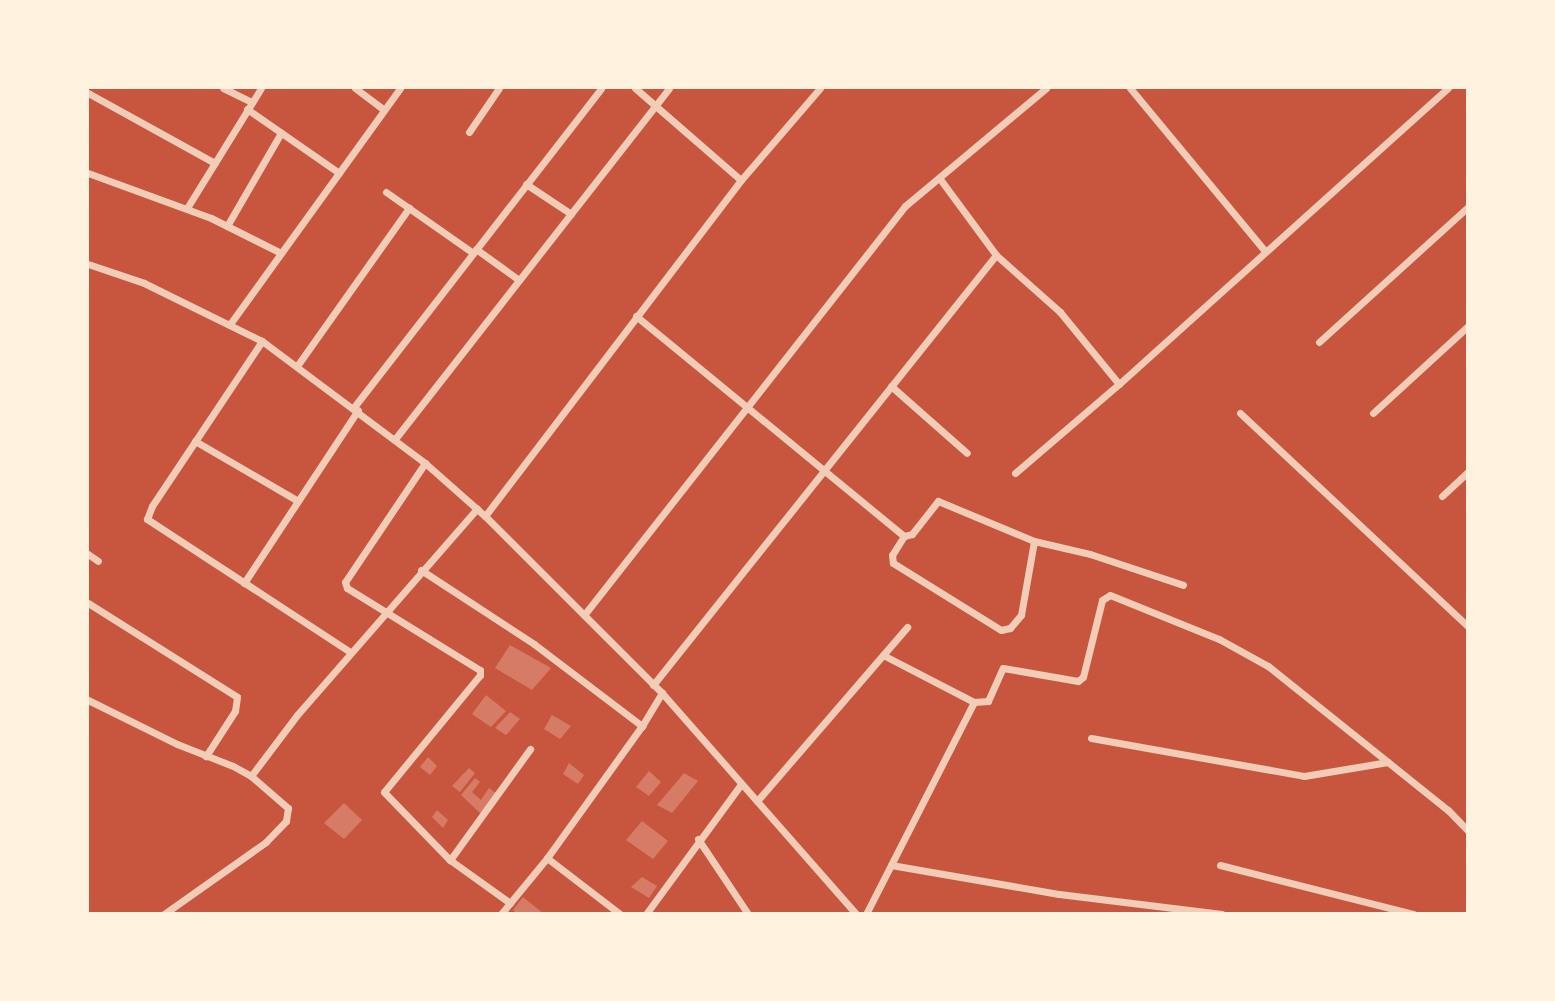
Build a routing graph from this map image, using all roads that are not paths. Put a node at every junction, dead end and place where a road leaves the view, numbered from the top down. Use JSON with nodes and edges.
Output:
{"nodes":[{"id":1,"x":223,"y":88,"type":"edge"},
{"id":2,"x":261,"y":88,"type":"edge"},
{"id":3,"x":355,"y":88,"type":"edge"},
{"id":4,"x":400,"y":88,"type":"edge"},
{"id":5,"x":499,"y":88,"type":"edge"},
{"id":6,"x":601,"y":88,"type":"edge"},
{"id":7,"x":635,"y":88,"type":"edge"},
{"id":8,"x":670,"y":88,"type":"edge"},
{"id":9,"x":820,"y":88,"type":"edge"},
{"id":10,"x":1046,"y":88,"type":"edge"},
{"id":11,"x":1130,"y":88,"type":"edge"},
{"id":12,"x":1448,"y":88,"type":"edge"},
{"id":13,"x":88,"y":93,"type":"edge"},
{"id":14,"x":252,"y":102,"type":"junction"},
{"id":15,"x":656,"y":104,"type":"junction"},
{"id":16,"x":247,"y":109,"type":"junction"},
{"id":17,"x":384,"y":110,"type":"junction"},
{"id":18,"x":468,"y":132,"type":"dead end"},
{"id":19,"x":281,"y":133,"type":"junction"},
{"id":20,"x":215,"y":163,"type":"junction"},
{"id":21,"x":88,"y":173,"type":"edge"},
{"id":22,"x":339,"y":173,"type":"junction"},
{"id":23,"x":940,"y":178,"type":"junction"},
{"id":24,"x":741,"y":180,"type":"junction"},
{"id":25,"x":526,"y":184,"type":"junction"},
{"id":26,"x":386,"y":192,"type":"dead end"},
{"id":27,"x":1468,"y":207,"type":"edge"},
{"id":28,"x":187,"y":208,"type":"junction"},
{"id":29,"x":409,"y":208,"type":"junction"},
{"id":30,"x":571,"y":214,"type":"junction"},
{"id":31,"x":227,"y":226,"type":"junction"},
{"id":32,"x":474,"y":251,"type":"junction"},
{"id":33,"x":1265,"y":251,"type":"junction"},
{"id":34,"x":281,"y":253,"type":"junction"},
{"id":35,"x":996,"y":255,"type":"junction"},
{"id":36,"x":88,"y":264,"type":"edge"},
{"id":37,"x":519,"y":280,"type":"junction"},
{"id":38,"x":636,"y":316,"type":"junction"},
{"id":39,"x":230,"y":324,"type":"junction"},
{"id":40,"x":1468,"y":326,"type":"edge"},
{"id":41,"x":262,"y":341,"type":"junction"},
{"id":42,"x":1319,"y":342,"type":"dead end"},
{"id":43,"x":297,"y":366,"type":"junction"},
{"id":44,"x":1119,"y":384,"type":"junction"},
{"id":45,"x":891,"y":386,"type":"junction"},
{"id":46,"x":746,"y":408,"type":"junction"},
{"id":47,"x":356,"y":409,"type":"junction"},
{"id":48,"x":1240,"y":413,"type":"dead end"},
{"id":49,"x":1373,"y":413,"type":"dead end"},
{"id":50,"x":396,"y":439,"type":"junction"},
{"id":51,"x":195,"y":441,"type":"junction"},
{"id":52,"x":967,"y":453,"type":"dead end"},
{"id":53,"x":425,"y":463,"type":"junction"},
{"id":54,"x":824,"y":470,"type":"junction"},
{"id":55,"x":1468,"y":472,"type":"edge"},
{"id":56,"x":1015,"y":473,"type":"dead end"},
{"id":57,"x":1442,"y":496,"type":"dead end"},
{"id":58,"x":298,"y":501,"type":"junction"},
{"id":59,"x":477,"y":509,"type":"junction"},
{"id":60,"x":485,"y":516,"type":"junction"},
{"id":61,"x":904,"y":536,"type":"junction"},
{"id":62,"x":1034,"y":541,"type":"junction"},
{"id":63,"x":88,"y":554,"type":"edge"},
{"id":64,"x":98,"y":561,"type":"dead end"},
{"id":65,"x":421,"y":570,"type":"junction"},
{"id":66,"x":244,"y":583,"type":"junction"},
{"id":67,"x":1184,"y":585,"type":"dead end"},
{"id":68,"x":88,"y":603,"type":"edge"},
{"id":69,"x":385,"y":612,"type":"junction"},
{"id":70,"x":584,"y":615,"type":"junction"},
{"id":71,"x":1468,"y":626,"type":"edge"},
{"id":72,"x":907,"y":627,"type":"dead end"},
{"id":73,"x":350,"y":652,"type":"junction"},
{"id":74,"x":883,"y":655,"type":"junction"},
{"id":75,"x":653,"y":685,"type":"junction"},
{"id":76,"x":662,"y":693,"type":"junction"},
{"id":77,"x":88,"y":700,"type":"edge"},
{"id":78,"x":974,"y":702,"type":"junction"},
{"id":79,"x":642,"y":726,"type":"junction"},
{"id":80,"x":1091,"y":738,"type":"dead end"},
{"id":81,"x":530,"y":749,"type":"dead end"},
{"id":82,"x":206,"y":756,"type":"junction"},
{"id":83,"x":1388,"y":762,"type":"junction"},
{"id":84,"x":251,"y":776,"type":"junction"},
{"id":85,"x":741,"y":784,"type":"junction"},
{"id":86,"x":757,"y":801,"type":"junction"},
{"id":87,"x":1468,"y":831,"type":"edge"},
{"id":88,"x":698,"y":838,"type":"junction"},
{"id":89,"x":547,"y":858,"type":"junction"},
{"id":90,"x":450,"y":860,"type":"junction"},
{"id":91,"x":891,"y":865,"type":"junction"},
{"id":92,"x":1220,"y":866,"type":"dead end"},
{"id":93,"x":510,"y":903,"type":"junction"},
{"id":94,"x":853,"y":912,"type":"edge"},
{"id":95,"x":164,"y":914,"type":"edge"},
{"id":96,"x":501,"y":914,"type":"edge"},
{"id":97,"x":620,"y":914,"type":"edge"},
{"id":98,"x":646,"y":914,"type":"edge"},
{"id":99,"x":748,"y":914,"type":"edge"},
{"id":100,"x":866,"y":914,"type":"edge"},
{"id":101,"x":1222,"y":914,"type":"edge"},
{"id":102,"x":1414,"y":914,"type":"edge"}],
"edges":[{"from":1,"to":14,"type":"street"},
{"from":2,"to":14,"type":"street"},
{"from":3,"to":17,"type":"street"},
{"from":4,"to":17,"type":"street"},
{"from":5,"to":18,"type":"street"},
{"from":6,"to":25,"type":"street"},
{"from":7,"to":15,"type":"street"},
{"from":8,"to":15,"type":"street"},
{"from":9,"to":24,"type":"street"},
{"from":10,"to":23,"type":"street"},
{"from":11,"to":33,"type":"street"},
{"from":12,"to":33,"type":"street"},
{"from":13,"to":20,"type":"street"},
{"from":14,"to":16,"type":"street"},
{"from":15,"to":24,"type":"street"},
{"from":15,"to":30,"type":"street"},
{"from":16,"to":19,"type":"street"},
{"from":16,"to":20,"type":"street"},
{"from":17,"to":22,"type":"street"},
{"from":19,"to":22,"type":"street"},
{"from":19,"to":31,"type":"street"},
{"from":20,"to":28,"type":"street"},
{"from":21,"to":28,"type":"street"},
{"from":22,"to":34,"type":"street"},
{"from":23,"to":35,"type":"street"},
{"from":23,"to":46,"type":"street"},
{"from":24,"to":38,"type":"street"},
{"from":25,"to":30,"type":"street"},
{"from":25,"to":32,"type":"street"},
{"from":26,"to":29,"type":"street"},
{"from":27,"to":42,"type":"street"},
{"from":28,"to":31,"type":"street"},
{"from":29,"to":32,"type":"street"},
{"from":29,"to":43,"type":"street"},
{"from":30,"to":37,"type":"street"},
{"from":31,"to":34,"type":"street"},
{"from":32,"to":37,"type":"street"},
{"from":32,"to":47,"type":"street"},
{"from":33,"to":44,"type":"street"},
{"from":34,"to":39,"type":"street"},
{"from":35,"to":44,"type":"street"},
{"from":35,"to":45,"type":"street"},
{"from":36,"to":39,"type":"street"},
{"from":37,"to":50,"type":"street"},
{"from":38,"to":46,"type":"street"},
{"from":38,"to":60,"type":"street"},
{"from":39,"to":41,"type":"street"},
{"from":40,"to":49,"type":"street"},
{"from":41,"to":43,"type":"street"},
{"from":41,"to":51,"type":"street"},
{"from":43,"to":47,"type":"street"},
{"from":44,"to":56,"type":"street"},
{"from":45,"to":52,"type":"street"},
{"from":45,"to":54,"type":"street"},
{"from":46,"to":54,"type":"street"},
{"from":46,"to":70,"type":"street"},
{"from":47,"to":50,"type":"street"},
{"from":47,"to":58,"type":"street"},
{"from":48,"to":71,"type":"street"},
{"from":50,"to":53,"type":"street"},
{"from":51,"to":58,"type":"street"},
{"from":51,"to":66,"type":"street"},
{"from":53,"to":59,"type":"street"},
{"from":53,"to":69,"type":"street"},
{"from":54,"to":61,"type":"street"},
{"from":54,"to":75,"type":"street"},
{"from":55,"to":57,"type":"street"},
{"from":58,"to":66,"type":"street"},
{"from":59,"to":60,"type":"street"},
{"from":59,"to":65,"type":"street"},
{"from":60,"to":70,"type":"street"},
{"from":61,"to":62,"type":"street"},
{"from":61,"to":62,"type":"street"},
{"from":62,"to":67,"type":"street"},
{"from":63,"to":64,"type":"street"},
{"from":65,"to":69,"type":"street"},
{"from":65,"to":79,"type":"street"},
{"from":66,"to":73,"type":"street"},
{"from":68,"to":82,"type":"street"},
{"from":69,"to":73,"type":"street"},
{"from":69,"to":90,"type":"street"},
{"from":70,"to":75,"type":"street"},
{"from":72,"to":74,"type":"street"},
{"from":73,"to":84,"type":"street"},
{"from":74,"to":78,"type":"street"},
{"from":74,"to":86,"type":"street"},
{"from":75,"to":76,"type":"street"},
{"from":76,"to":79,"type":"street"},
{"from":76,"to":85,"type":"street"},
{"from":77,"to":82,"type":"street"},
{"from":78,"to":83,"type":"street"},
{"from":78,"to":91,"type":"street"},
{"from":79,"to":89,"type":"street"},
{"from":80,"to":83,"type":"street"},
{"from":81,"to":90,"type":"street"},
{"from":82,"to":84,"type":"street"},
{"from":83,"to":87,"type":"street"},
{"from":84,"to":95,"type":"street"},
{"from":85,"to":86,"type":"street"},
{"from":85,"to":88,"type":"street"},
{"from":86,"to":94,"type":"street"},
{"from":88,"to":98,"type":"street"},
{"from":88,"to":99,"type":"street"},
{"from":89,"to":93,"type":"street"},
{"from":89,"to":97,"type":"street"},
{"from":90,"to":93,"type":"street"},
{"from":91,"to":100,"type":"street"},
{"from":91,"to":101,"type":"street"},
{"from":92,"to":102,"type":"street"},
{"from":93,"to":96,"type":"street"}]}
